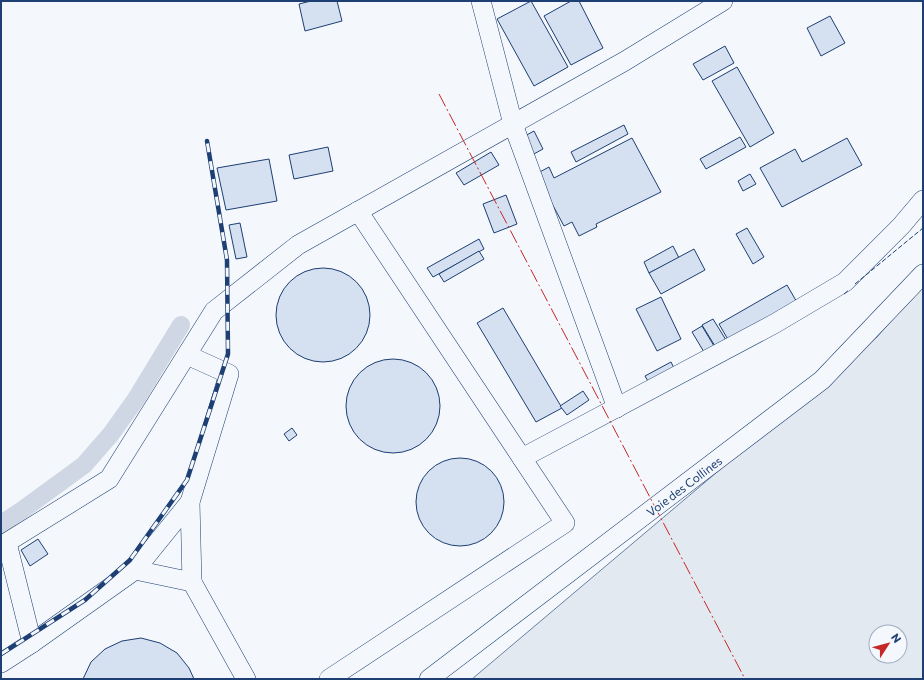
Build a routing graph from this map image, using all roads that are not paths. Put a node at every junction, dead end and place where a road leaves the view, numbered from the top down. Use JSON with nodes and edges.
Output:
{"nodes":[{"id":1,"x":481,"y":1,"type":"edge"},
{"id":2,"x":723,"y":1,"type":"edge"},
{"id":3,"x":514,"y":124,"type":"junction"},
{"id":4,"x":923,"y":200,"type":"edge"},
{"id":5,"x":358,"y":211,"type":"junction"},
{"id":6,"x":923,"y":274,"type":"edge"},
{"id":7,"x":187,"y":354,"type":"junction"},
{"id":8,"x":617,"y":408,"type":"junction"},
{"id":9,"x":522,"y":458,"type":"junction"},
{"id":10,"x":190,"y":502,"type":"junction"},
{"id":11,"x":4,"y":545,"type":"edge"},
{"id":12,"x":135,"y":570,"type":"junction"},
{"id":13,"x":192,"y":582,"type":"junction"},
{"id":14,"x":32,"y":643,"type":"junction"},
{"id":15,"x":1,"y":663,"type":"edge"},
{"id":16,"x":246,"y":679,"type":"edge"},
{"id":17,"x":329,"y":679,"type":"edge"},
{"id":18,"x":429,"y":679,"type":"edge"}],
"edges":[{"from":1,"to":3,"type":"street"},
{"from":2,"to":3,"type":"street"},
{"from":3,"to":5,"type":"street"},
{"from":3,"to":8,"type":"street"},
{"from":4,"to":8,"type":"street"},
{"from":5,"to":7,"type":"street"},
{"from":5,"to":9,"type":"street"},
{"from":6,"to":18,"type":"street","name":"Voie des Collines"},
{"from":7,"to":10,"type":"street"},
{"from":7,"to":11,"type":"street"},
{"from":8,"to":9,"type":"street"},
{"from":9,"to":17,"type":"street"},
{"from":10,"to":12,"type":"street"},
{"from":10,"to":13,"type":"street"},
{"from":11,"to":14,"type":"street"},
{"from":12,"to":13,"type":"street"},
{"from":12,"to":14,"type":"street"},
{"from":13,"to":16,"type":"street"},
{"from":14,"to":15,"type":"street"}]}
